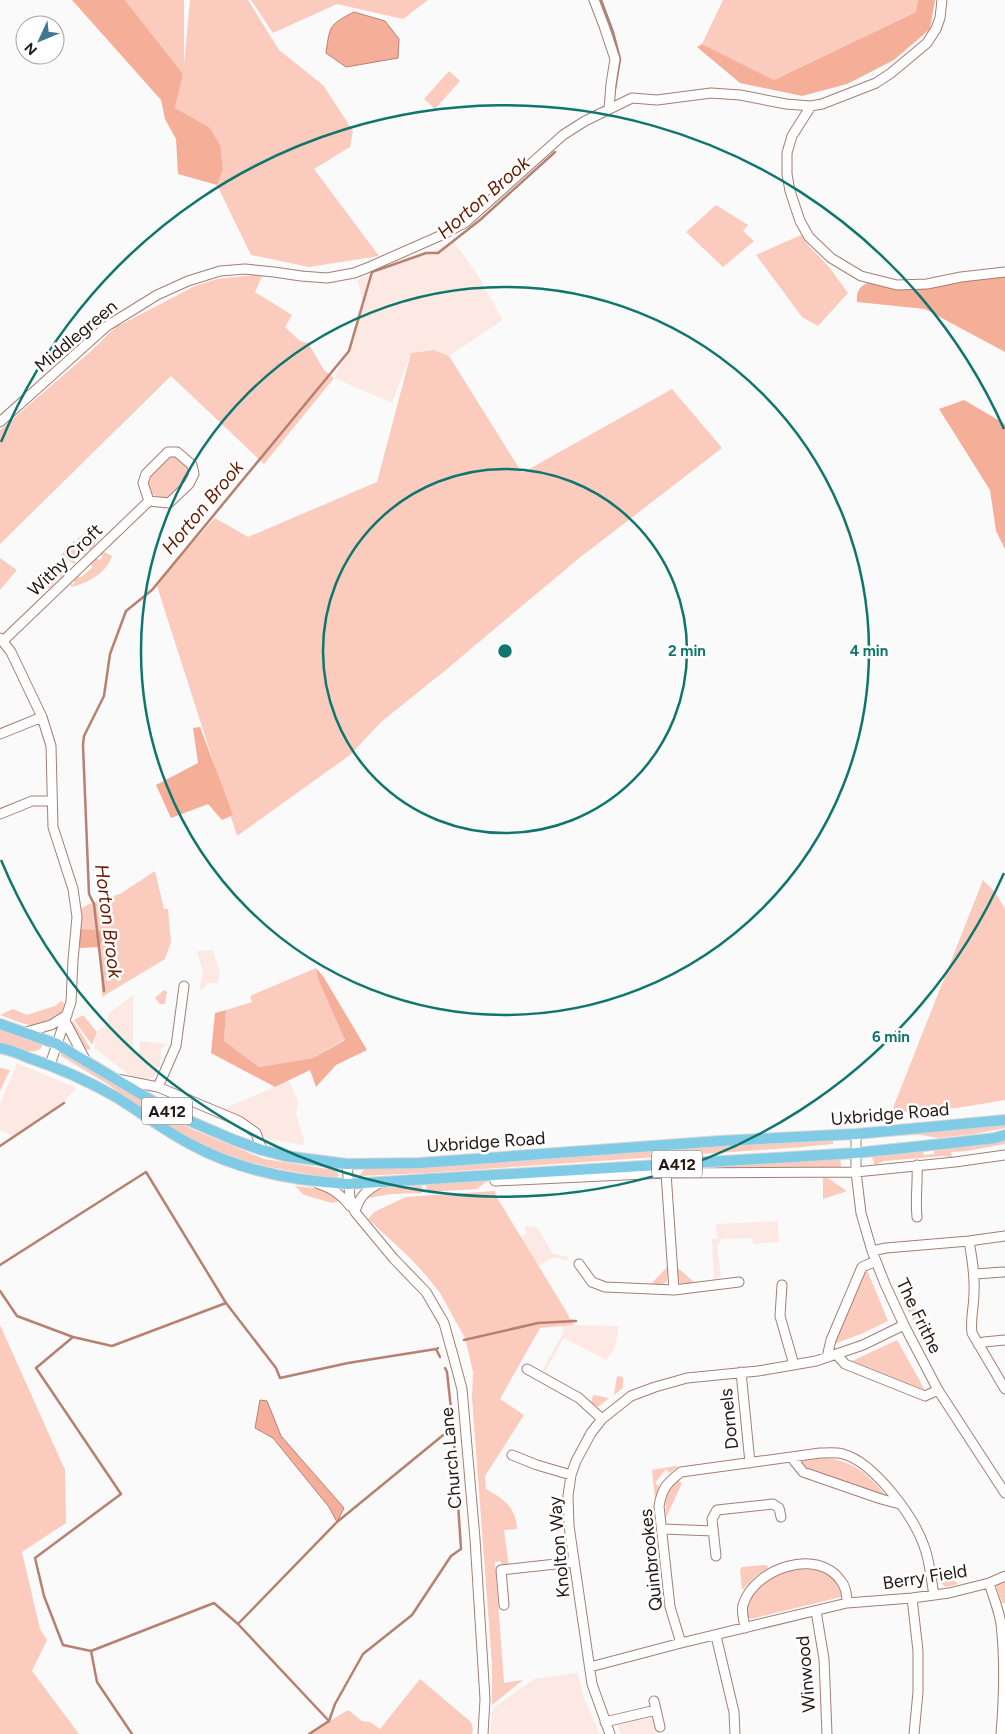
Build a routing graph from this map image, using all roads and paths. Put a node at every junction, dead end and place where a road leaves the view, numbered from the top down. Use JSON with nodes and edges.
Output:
{"nodes":[{"id":1,"x":594,"y":0,"type":"edge"},
{"id":2,"x":942,"y":0,"type":"edge"},
{"id":3,"x":811,"y":106,"type":"junction"},
{"id":4,"x":610,"y":109,"type":"junction"},
{"id":5,"x":1005,"y":272,"type":"edge"},
{"id":6,"x":0,"y":422,"type":"edge"},
{"id":7,"x":149,"y":501,"type":"junction"},
{"id":8,"x":2,"y":640,"type":"edge"},
{"id":9,"x":42,"y":717,"type":"junction"},
{"id":10,"x":0,"y":734,"type":"edge"},
{"id":11,"x":52,"y":801,"type":"junction"},
{"id":12,"x":0,"y":814,"type":"edge"},
{"id":13,"x":184,"y":986,"type":"dead end"},
{"id":14,"x":66,"y":1018,"type":"junction"},
{"id":15,"x":0,"y":1024,"type":"edge"},
{"id":16,"x":26,"y":1032,"type":"junction"},
{"id":17,"x":57,"y":1044,"type":"junction"},
{"id":18,"x":0,"y":1048,"type":"edge"},
{"id":19,"x":86,"y":1061,"type":"junction"},
{"id":20,"x":50,"y":1065,"type":"junction"},
{"id":21,"x":117,"y":1079,"type":"junction"},
{"id":22,"x":158,"y":1087,"type":"junction"},
{"id":23,"x":1005,"y":1120,"type":"edge"},
{"id":24,"x":856,"y":1134,"type":"junction"},
{"id":25,"x":1005,"y":1135,"type":"edge"},
{"id":26,"x":262,"y":1150,"type":"junction"},
{"id":27,"x":856,"y":1153,"type":"junction"},
{"id":28,"x":1005,"y":1155,"type":"edge"},
{"id":29,"x":347,"y":1164,"type":"junction"},
{"id":30,"x":917,"y":1165,"type":"junction"},
{"id":31,"x":856,"y":1172,"type":"junction"},
{"id":32,"x":666,"y":1173,"type":"junction"},
{"id":33,"x":495,"y":1181,"type":"dead end"},
{"id":34,"x":313,"y":1182,"type":"junction"},
{"id":35,"x":382,"y":1182,"type":"junction"},
{"id":36,"x":348,"y":1184,"type":"junction"},
{"id":37,"x":355,"y":1212,"type":"junction"},
{"id":38,"x":917,"y":1217,"type":"dead end"},
{"id":39,"x":1005,"y":1236,"type":"edge"},
{"id":40,"x":969,"y":1241,"type":"junction"},
{"id":41,"x":872,"y":1251,"type":"junction"},
{"id":42,"x":876,"y":1261,"type":"junction"},
{"id":43,"x":579,"y":1264,"type":"dead end"},
{"id":44,"x":1003,"y":1272,"type":"dead end"},
{"id":45,"x":975,"y":1274,"type":"junction"},
{"id":46,"x":739,"y":1282,"type":"dead end"},
{"id":47,"x":782,"y":1285,"type":"dead end"},
{"id":48,"x":674,"y":1290,"type":"junction"},
{"id":49,"x":904,"y":1325,"type":"junction"},
{"id":50,"x":1005,"y":1340,"type":"edge"},
{"id":51,"x":978,"y":1344,"type":"junction"},
{"id":52,"x":837,"y":1355,"type":"junction"},
{"id":53,"x":827,"y":1358,"type":"junction"},
{"id":54,"x":794,"y":1365,"type":"junction"},
{"id":55,"x":527,"y":1369,"type":"dead end"},
{"id":56,"x":741,"y":1372,"type":"junction"},
{"id":57,"x":1005,"y":1389,"type":"edge"},
{"id":58,"x":938,"y":1390,"type":"junction"},
{"id":59,"x":602,"y":1420,"type":"junction"},
{"id":60,"x":512,"y":1455,"type":"dead end"},
{"id":61,"x":791,"y":1457,"type":"junction"},
{"id":62,"x":750,"y":1463,"type":"junction"},
{"id":63,"x":571,"y":1475,"type":"junction"},
{"id":64,"x":1005,"y":1493,"type":"edge"},
{"id":65,"x":900,"y":1504,"type":"junction"},
{"id":66,"x":781,"y":1518,"type":"dead end"},
{"id":67,"x":663,"y":1529,"type":"junction"},
{"id":68,"x":713,"y":1531,"type":"junction"},
{"id":69,"x":716,"y":1556,"type":"dead end"},
{"id":70,"x":574,"y":1562,"type":"junction"},
{"id":71,"x":1005,"y":1576,"type":"edge"},
{"id":72,"x":989,"y":1583,"type":"junction"},
{"id":73,"x":934,"y":1595,"type":"junction"},
{"id":74,"x":912,"y":1598,"type":"junction"},
{"id":75,"x":848,"y":1603,"type":"junction"},
{"id":76,"x":504,"y":1606,"type":"dead end"},
{"id":77,"x":816,"y":1612,"type":"junction"},
{"id":78,"x":745,"y":1628,"type":"junction"},
{"id":79,"x":716,"y":1636,"type":"junction"},
{"id":80,"x":681,"y":1643,"type":"junction"},
{"id":81,"x":590,"y":1667,"type":"junction"},
{"id":82,"x":1004,"y":1710,"type":"edge"},
{"id":83,"x":605,"y":1722,"type":"junction"},
{"id":84,"x":660,"y":1727,"type":"dead end"},
{"id":85,"x":483,"y":1734,"type":"edge"},
{"id":86,"x":610,"y":1734,"type":"edge"},
{"id":87,"x":735,"y":1734,"type":"edge"},
{"id":88,"x":827,"y":1734,"type":"edge"},
{"id":89,"x":914,"y":1734,"type":"edge"},
{"id":90,"x":1001,"y":1734,"type":"edge"}],
"edges":[{"from":1,"to":4,"type":"street"},
{"from":2,"to":3,"type":"street"},
{"from":3,"to":4,"type":"street","name":"Middlegreen"},
{"from":3,"to":5,"type":"street"},
{"from":4,"to":6,"type":"street","name":"Middlegreen"},
{"from":7,"to":7,"type":"street"},
{"from":7,"to":8,"type":"street","name":"Withy Croft"},
{"from":8,"to":9,"type":"street"},
{"from":9,"to":10,"type":"street"},
{"from":9,"to":11,"type":"street"},
{"from":11,"to":12,"type":"street"},
{"from":11,"to":14,"type":"street"},
{"from":13,"to":22,"type":"street"},
{"from":14,"to":16,"type":"street"},
{"from":14,"to":17,"type":"street"},
{"from":14,"to":19,"type":"street"},
{"from":15,"to":16,"type":"main road","name":"Uxbridge Road","number":"A412"},
{"from":16,"to":17,"type":"main road","name":"Uxbridge Road","number":"A412"},
{"from":17,"to":19,"type":"main road","name":"Uxbridge Road","number":"A412"},
{"from":17,"to":20,"type":"street"},
{"from":18,"to":20,"type":"main road","name":"Uxbridge Road","number":"A412"},
{"from":19,"to":21,"type":"main road","name":"Uxbridge Road","number":"A412"},
{"from":20,"to":34,"type":"main road","name":"Uxbridge Road","number":"A412"},
{"from":21,"to":22,"type":"street"},
{"from":21,"to":26,"type":"main road","name":"Uxbridge Road","number":"A412"},
{"from":22,"to":26,"type":"street"},
{"from":23,"to":24,"type":"main road","name":"Uxbridge Road","number":"A412"},
{"from":24,"to":27,"type":"street","name":"The Frithe"},
{"from":24,"to":29,"type":"main road","name":"Uxbridge Road","number":"A412"},
{"from":25,"to":27,"type":"main road","name":"Uxbridge Road","number":"A412"},
{"from":26,"to":29,"type":"main road","name":"Uxbridge Road","number":"A412"},
{"from":27,"to":31,"type":"street","name":"The Frithe"},
{"from":27,"to":35,"type":"main road","name":"Uxbridge Road","number":"A412"},
{"from":28,"to":30,"type":"street"},
{"from":29,"to":36,"type":"street","name":"Church Lane"},
{"from":30,"to":31,"type":"street"},
{"from":30,"to":38,"type":"street"},
{"from":31,"to":32,"type":"street"},
{"from":31,"to":41,"type":"street","name":"The Frithe"},
{"from":32,"to":33,"type":"street"},
{"from":32,"to":48,"type":"street"},
{"from":34,"to":36,"type":"main road","name":"Uxbridge Road","number":"A412"},
{"from":34,"to":37,"type":"street","name":"Church Lane"},
{"from":35,"to":36,"type":"main road","name":"Uxbridge Road","number":"A412"},
{"from":35,"to":37,"type":"street"},
{"from":36,"to":37,"type":"street","name":"Church Lane"},
{"from":37,"to":85,"type":"street","name":"Church Lane"},
{"from":39,"to":40,"type":"street"},
{"from":40,"to":41,"type":"street"},
{"from":40,"to":45,"type":"street"},
{"from":41,"to":42,"type":"street","name":"The Frithe"},
{"from":42,"to":49,"type":"street","name":"The Frithe"},
{"from":42,"to":53,"type":"street"},
{"from":43,"to":48,"type":"street"},
{"from":44,"to":45,"type":"street"},
{"from":45,"to":51,"type":"street"},
{"from":46,"to":48,"type":"street"},
{"from":47,"to":54,"type":"street"},
{"from":49,"to":52,"type":"street","name":"Knolton Way"},
{"from":49,"to":58,"type":"street","name":"The Frithe"},
{"from":50,"to":51,"type":"street"},
{"from":51,"to":57,"type":"street"},
{"from":52,"to":53,"type":"street","name":"Knolton Way"},
{"from":52,"to":58,"type":"street"},
{"from":53,"to":54,"type":"street","name":"Knolton Way"},
{"from":54,"to":56,"type":"street","name":"Knolton Way"},
{"from":55,"to":59,"type":"street"},
{"from":56,"to":59,"type":"street","name":"Knolton Way"},
{"from":56,"to":62,"type":"street","name":"Dornels"},
{"from":58,"to":64,"type":"street","name":"The Frithe"},
{"from":59,"to":63,"type":"street","name":"Knolton Way"},
{"from":60,"to":63,"type":"street"},
{"from":61,"to":62,"type":"street","name":"Quinbrookes"},
{"from":61,"to":65,"type":"street"},
{"from":61,"to":65,"type":"street","name":"Quinbrookes"},
{"from":62,"to":67,"type":"street","name":"Quinbrookes"},
{"from":63,"to":70,"type":"street","name":"Knolton Way"},
{"from":65,"to":73,"type":"street","name":"Quinbrookes"},
{"from":66,"to":68,"type":"street"},
{"from":67,"to":68,"type":"street"},
{"from":67,"to":80,"type":"street","name":"Quinbrookes"},
{"from":68,"to":69,"type":"street"},
{"from":70,"to":76,"type":"street"},
{"from":70,"to":81,"type":"street","name":"Knolton Way"},
{"from":71,"to":72,"type":"street","name":"Berry Field"},
{"from":72,"to":73,"type":"street","name":"Berry Field"},
{"from":72,"to":82,"type":"street"},
{"from":73,"to":74,"type":"street","name":"Berry Field"},
{"from":74,"to":75,"type":"street","name":"Berry Field"},
{"from":74,"to":89,"type":"street"},
{"from":75,"to":77,"type":"street","name":"Berry Field"},
{"from":75,"to":78,"type":"street"},
{"from":77,"to":78,"type":"street","name":"Berry Field"},
{"from":77,"to":88,"type":"street","name":"Winwood"},
{"from":78,"to":79,"type":"street","name":"Berry Field"},
{"from":79,"to":80,"type":"street","name":"Berry Field"},
{"from":79,"to":87,"type":"street"},
{"from":80,"to":81,"type":"street","name":"Berry Field"},
{"from":81,"to":83,"type":"street","name":"Knolton Way"},
{"from":82,"to":90,"type":"street"},
{"from":83,"to":84,"type":"street"},
{"from":83,"to":86,"type":"street","name":"Knolton Way"}]}
